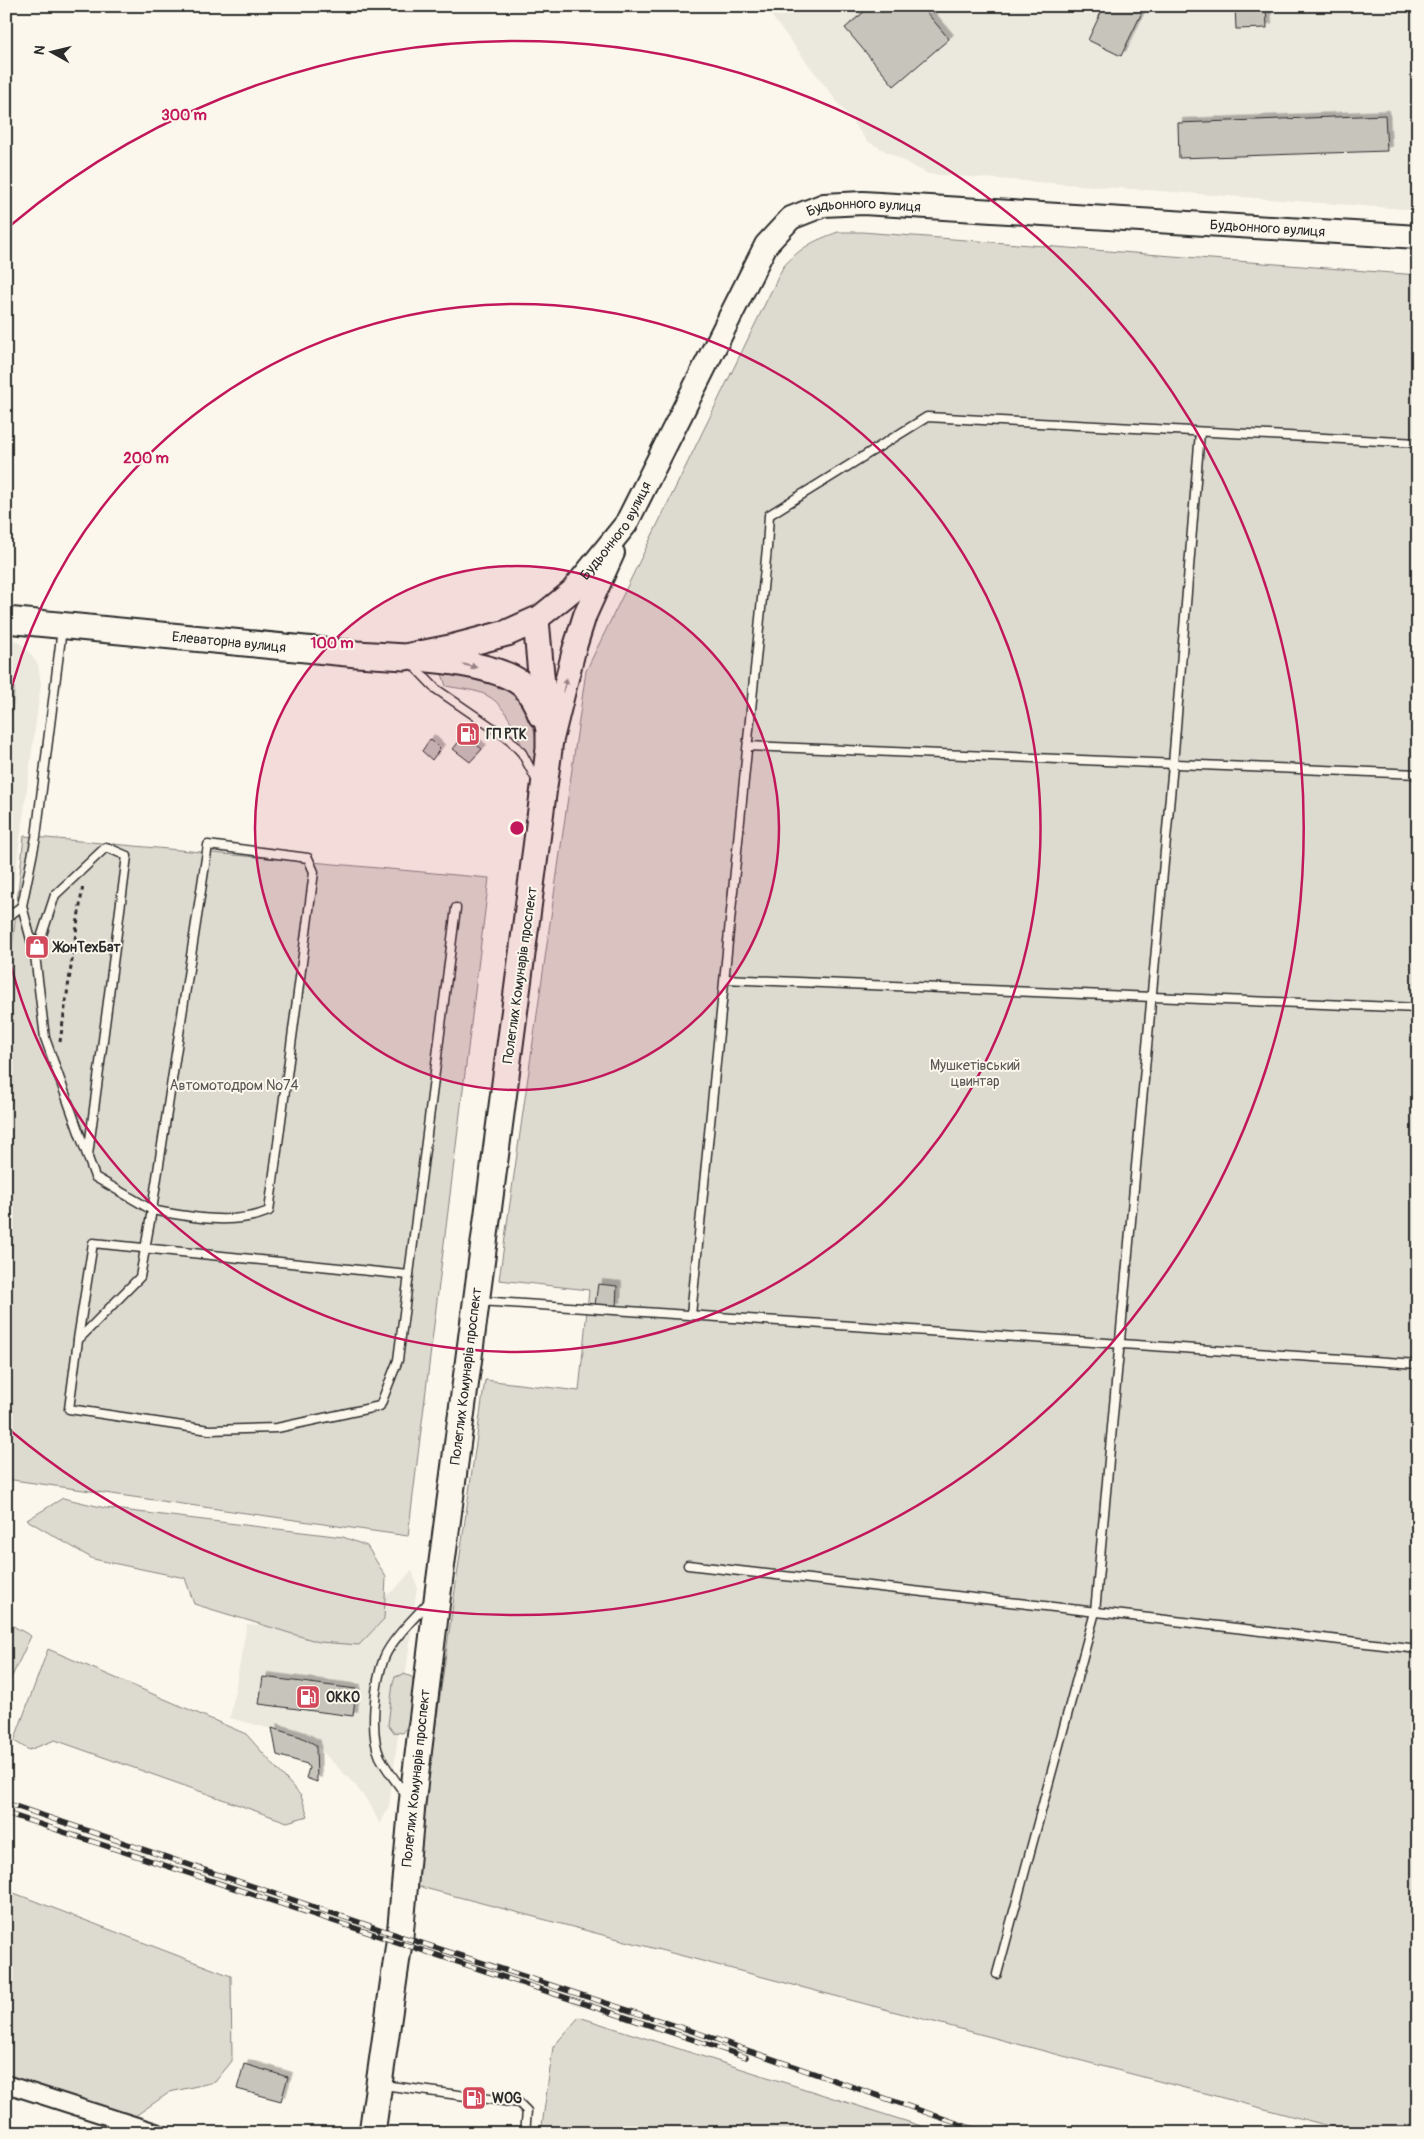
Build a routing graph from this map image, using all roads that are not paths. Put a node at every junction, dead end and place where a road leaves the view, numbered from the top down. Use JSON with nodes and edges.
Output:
{"nodes":[{"id":1,"x":1418,"y":237,"type":"edge"},
{"id":2,"x":1200,"y":432,"type":"junction"},
{"id":3,"x":1418,"y":443,"type":"edge"},
{"id":4,"x":626,"y":524,"type":"junction"},
{"id":5,"x":6,"y":620,"type":"edge"},
{"id":6,"x":536,"y":620,"type":"junction"},
{"id":7,"x":63,"y":625,"type":"junction"},
{"id":8,"x":405,"y":657,"type":"junction"},
{"id":9,"x":748,"y":746,"type":"junction"},
{"id":10,"x":549,"y":749,"type":"junction"},
{"id":11,"x":1174,"y":764,"type":"junction"},
{"id":12,"x":1418,"y":774,"type":"edge"},
{"id":13,"x":544,"y":794,"type":"junction"},
{"id":14,"x":22,"y":906,"type":"junction"},
{"id":15,"x":456,"y":908,"type":"dead end"},
{"id":16,"x":6,"y":918,"type":"edge"},
{"id":17,"x":35,"y":955,"type":"junction"},
{"id":18,"x":725,"y":979,"type":"junction"},
{"id":19,"x":1152,"y":997,"type":"junction"},
{"id":20,"x":1418,"y":1008,"type":"edge"},
{"id":21,"x":88,"y":1158,"type":"junction"},
{"id":22,"x":152,"y":1210,"type":"junction"},
{"id":23,"x":145,"y":1247,"type":"junction"},
{"id":24,"x":408,"y":1275,"type":"junction"},
{"id":25,"x":476,"y":1300,"type":"junction"},
{"id":26,"x":692,"y":1315,"type":"junction"},
{"id":27,"x":78,"y":1340,"type":"junction"},
{"id":28,"x":1120,"y":1344,"type":"junction"},
{"id":29,"x":1418,"y":1364,"type":"edge"},
{"id":30,"x":688,"y":1565,"type":"dead end"},
{"id":31,"x":438,"y":1592,"type":"junction"},
{"id":32,"x":1095,"y":1612,"type":"junction"},
{"id":33,"x":1418,"y":1649,"type":"edge"},
{"id":34,"x":412,"y":1804,"type":"junction"},
{"id":35,"x":997,"y":1974,"type":"dead end"},
{"id":36,"x":6,"y":2084,"type":"edge"},
{"id":37,"x":379,"y":2084,"type":"junction"},
{"id":38,"x":156,"y":2132,"type":"edge"},
{"id":39,"x":372,"y":2133,"type":"edge"},
{"id":40,"x":525,"y":2133,"type":"edge"}],
"edges":[{"from":1,"to":4,"type":"main road","name":"Будьонного вулиця"},
{"from":2,"to":3,"type":"lane"},
{"from":2,"to":9,"type":"lane"},
{"from":2,"to":11,"type":"lane"},
{"from":4,"to":6,"type":"main road","name":"Будьонного вулиця"},
{"from":10,"to":4,"type":"main road","one_way":true},
{"from":5,"to":7,"type":"main road","name":"Елеваторна вулиця"},
{"from":6,"to":8,"type":"main road","name":"Елеваторна вулиця"},
{"from":6,"to":10,"type":"main road","name":"Полеглих Комунарів проспект"},
{"from":7,"to":8,"type":"main road","name":"Елеваторна вулиця"},
{"from":7,"to":14,"type":"lane"},
{"from":8,"to":10,"type":"main road","one_way":true},
{"from":8,"to":13,"type":"lane"},
{"from":9,"to":11,"type":"lane"},
{"from":9,"to":18,"type":"lane"},
{"from":10,"to":13,"type":"main road","name":"Полеглих Комунарів проспект"},
{"from":11,"to":12,"type":"lane"},
{"from":11,"to":19,"type":"lane"},
{"from":13,"to":25,"type":"main road","name":"Полеглих Комунарів проспект"},
{"from":14,"to":16,"type":"lane"},
{"from":14,"to":17,"type":"lane"},
{"from":15,"to":24,"type":"lane"},
{"from":17,"to":21,"type":"lane"},
{"from":17,"to":21,"type":"lane"},
{"from":18,"to":19,"type":"lane"},
{"from":18,"to":26,"type":"lane"},
{"from":19,"to":20,"type":"lane"},
{"from":19,"to":28,"type":"lane"},
{"from":21,"to":22,"type":"lane"},
{"from":22,"to":22,"type":"lane"},
{"from":22,"to":23,"type":"lane"},
{"from":23,"to":24,"type":"lane"},
{"from":23,"to":27,"type":"lane"},
{"from":23,"to":27,"type":"lane"},
{"from":24,"to":27,"type":"lane"},
{"from":25,"to":26,"type":"lane"},
{"from":25,"to":31,"type":"main road","name":"Полеглих Комунарів проспект"},
{"from":26,"to":28,"type":"lane"},
{"from":28,"to":29,"type":"lane"},
{"from":28,"to":32,"type":"lane"},
{"from":30,"to":32,"type":"lane"},
{"from":31,"to":34,"type":"main road","name":"Полеглих Комунарів проспект"},
{"from":31,"to":34,"type":"lane"},
{"from":32,"to":33,"type":"lane"},
{"from":32,"to":35,"type":"lane"},
{"from":34,"to":37,"type":"main road","name":"Полеглих Комунарів проспект"},
{"from":36,"to":38,"type":"street"},
{"from":37,"to":39,"type":"main road","name":"Полеглих Комунарів проспект"},
{"from":37,"to":40,"type":"lane"}]}
